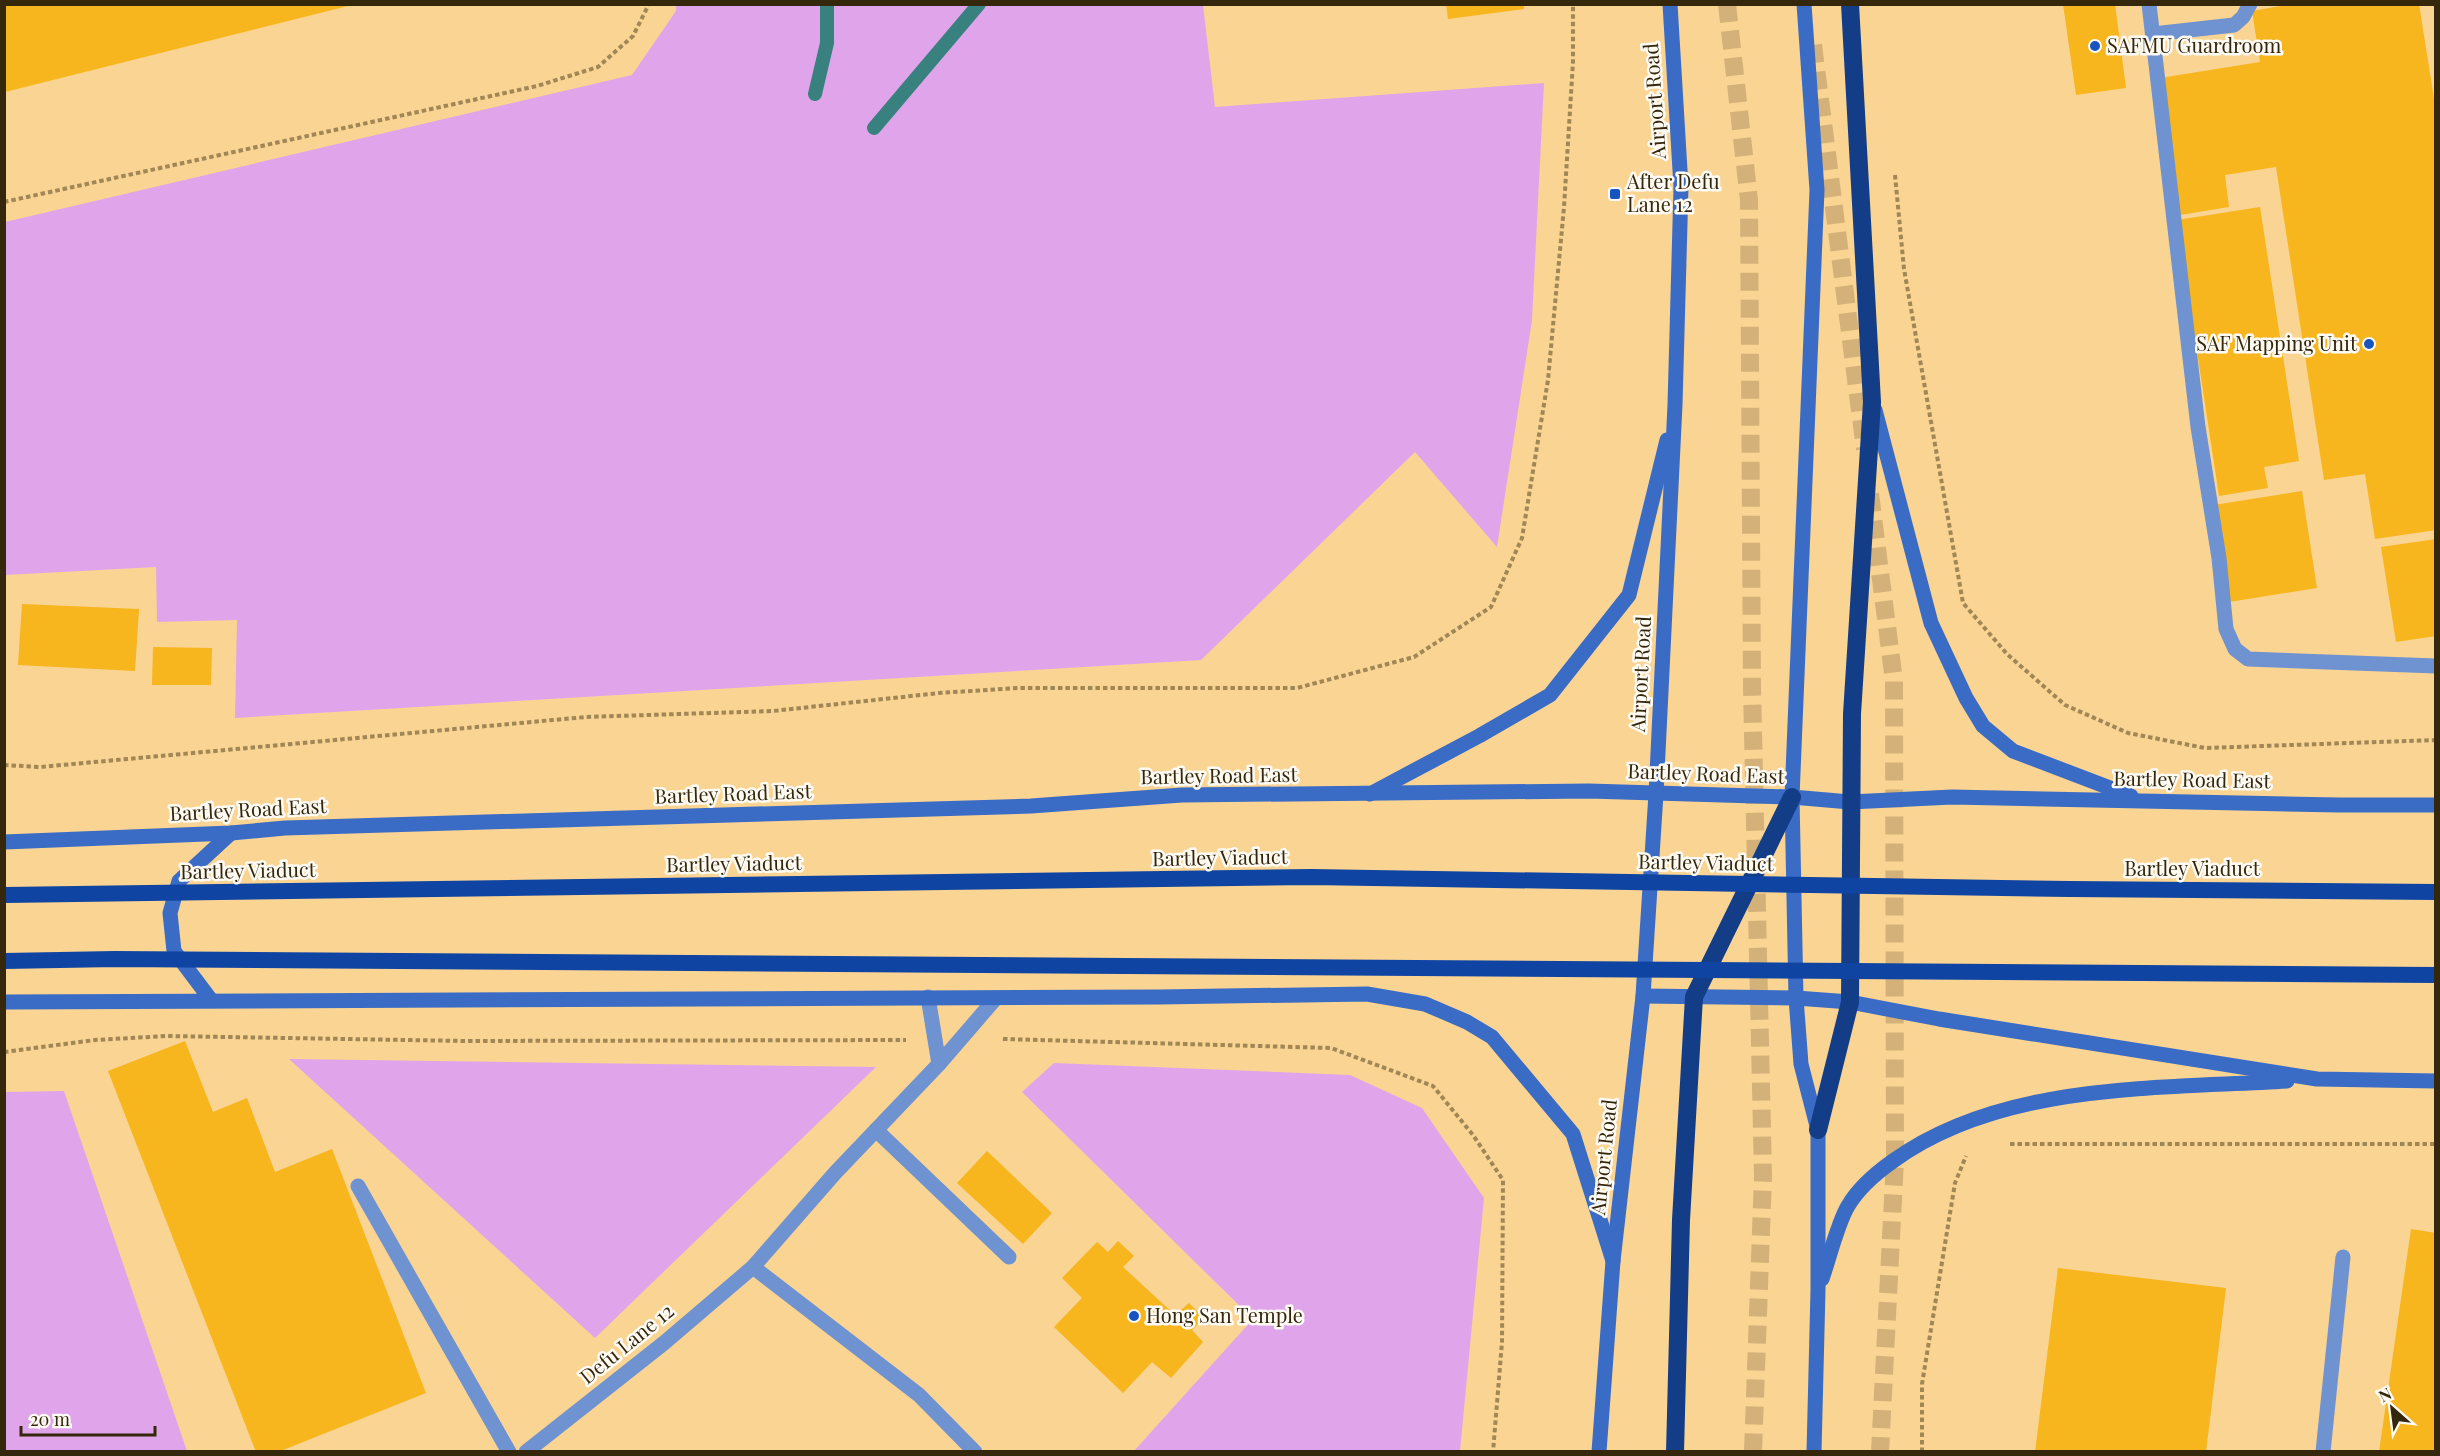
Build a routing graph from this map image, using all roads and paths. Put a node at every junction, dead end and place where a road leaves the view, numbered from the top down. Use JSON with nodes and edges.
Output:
{"nodes":[{"id":1,"x":649,"y":4,"type":"edge"},
{"id":2,"x":1573,"y":4,"type":"edge"},
{"id":3,"x":1670,"y":4,"type":"edge"},
{"id":4,"x":1804,"y":4,"type":"edge"},
{"id":5,"x":1850,"y":4,"type":"edge"},
{"id":6,"x":2149,"y":4,"type":"edge"},
{"id":7,"x":2250,"y":4,"type":"edge"},
{"id":8,"x":2153,"y":34,"type":"junction"},
{"id":9,"x":1894,"y":165,"type":"dead end"},
{"id":10,"x":4,"y":202,"type":"edge"},
{"id":11,"x":1872,"y":402,"type":"junction"},
{"id":12,"x":1676,"y":405,"type":"junction"},
{"id":13,"x":2436,"y":666,"type":"edge"},
{"id":14,"x":2436,"y":740,"type":"edge"},
{"id":15,"x":4,"y":765,"type":"edge"},
{"id":16,"x":1656,"y":794,"type":"junction"},
{"id":17,"x":1368,"y":795,"type":"junction"},
{"id":18,"x":1792,"y":797,"type":"junction"},
{"id":19,"x":2141,"y":800,"type":"junction"},
{"id":20,"x":1850,"y":802,"type":"junction"},
{"id":21,"x":2436,"y":805,"type":"edge"},
{"id":22,"x":231,"y":833,"type":"junction"},
{"id":23,"x":4,"y":842,"type":"edge"},
{"id":24,"x":2436,"y":892,"type":"edge"},
{"id":25,"x":4,"y":895,"type":"edge"},
{"id":26,"x":4,"y":961,"type":"edge"},
{"id":27,"x":2436,"y":975,"type":"edge"},
{"id":28,"x":1643,"y":996,"type":"junction"},
{"id":29,"x":1694,"y":997,"type":"junction"},
{"id":30,"x":928,"y":998,"type":"junction"},
{"id":31,"x":996,"y":998,"type":"junction"},
{"id":32,"x":1796,"y":998,"type":"junction"},
{"id":33,"x":212,"y":1000,"type":"junction"},
{"id":34,"x":4,"y":1002,"type":"edge"},
{"id":35,"x":1850,"y":1002,"type":"junction"},
{"id":36,"x":962,"y":1037,"type":"junction"},
{"id":37,"x":934,"y":1040,"type":"junction"},
{"id":38,"x":4,"y":1052,"type":"edge"},
{"id":39,"x":939,"y":1064,"type":"junction"},
{"id":40,"x":2317,"y":1079,"type":"junction"},
{"id":41,"x":2436,"y":1081,"type":"edge"},
{"id":42,"x":876,"y":1130,"type":"junction"},
{"id":43,"x":1818,"y":1130,"type":"junction"},
{"id":44,"x":1935,"y":1137,"type":"junction"},
{"id":45,"x":2436,"y":1144,"type":"edge"},
{"id":46,"x":2002,"y":1145,"type":"dead end"},
{"id":47,"x":358,"y":1186,"type":"dead end"},
{"id":48,"x":1009,"y":1257,"type":"dead end"},
{"id":49,"x":2343,"y":1257,"type":"dead end"},
{"id":50,"x":1613,"y":1261,"type":"junction"},
{"id":51,"x":753,"y":1268,"type":"junction"},
{"id":52,"x":1818,"y":1290,"type":"junction"},
{"id":53,"x":509,"y":1452,"type":"edge"},
{"id":54,"x":526,"y":1452,"type":"edge"},
{"id":55,"x":975,"y":1452,"type":"edge"},
{"id":56,"x":1493,"y":1452,"type":"edge"},
{"id":57,"x":1599,"y":1452,"type":"edge"},
{"id":58,"x":1675,"y":1452,"type":"edge"},
{"id":59,"x":1814,"y":1452,"type":"edge"},
{"id":60,"x":1922,"y":1452,"type":"edge"},
{"id":61,"x":2323,"y":1452,"type":"edge"}],
"edges":[{"from":1,"to":10,"type":"path"},
{"from":2,"to":15,"type":"path"},
{"from":3,"to":12,"type":"main road","name":"Airport Road"},
{"from":4,"to":18,"type":"main road"},
{"from":5,"to":11,"type":"highway"},
{"from":6,"to":8,"type":"street"},
{"from":7,"to":8,"type":"street"},
{"from":8,"to":13,"type":"street"},
{"from":9,"to":14,"type":"path"},
{"from":11,"to":19,"type":"main road"},
{"from":11,"to":20,"type":"highway"},
{"from":12,"to":16,"type":"main road","name":"Airport Road"},
{"from":12,"to":17,"type":"main road"},
{"from":16,"to":17,"type":"main road","name":"Bartley Road East"},
{"from":16,"to":18,"type":"main road","name":"Bartley Road East"},
{"from":16,"to":28,"type":"main road","name":"Airport Road"},
{"from":17,"to":22,"type":"main road","name":"Bartley Road East"},
{"from":18,"to":20,"type":"main road","name":"Bartley Road East"},
{"from":18,"to":29,"type":"highway"},
{"from":18,"to":32,"type":"main road"},
{"from":19,"to":20,"type":"main road","name":"Bartley Road East"},
{"from":19,"to":21,"type":"main road","name":"Bartley Road East"},
{"from":20,"to":35,"type":"highway"},
{"from":22,"to":23,"type":"main road","name":"Bartley Road East"},
{"from":22,"to":33,"type":"main road"},
{"from":24,"to":25,"type":"highway","name":"Bartley Viaduct","bridge":true},
{"from":26,"to":27,"type":"highway","bridge":true},
{"from":28,"to":29,"type":"main road"},
{"from":28,"to":50,"type":"main road","name":"Airport Road"},
{"from":29,"to":32,"type":"main road"},
{"from":29,"to":58,"type":"highway"},
{"from":30,"to":31,"type":"main road"},
{"from":30,"to":33,"type":"main road"},
{"from":30,"to":37,"type":"street"},
{"from":31,"to":36,"type":"street","name":"Defu Lane 12"},
{"from":31,"to":50,"type":"main road"},
{"from":32,"to":35,"type":"main road"},
{"from":32,"to":43,"type":"main road"},
{"from":33,"to":34,"type":"main road"},
{"from":35,"to":40,"type":"main road"},
{"from":35,"to":43,"type":"highway"},
{"from":36,"to":39,"type":"street","name":"Defu Lane 12"},
{"from":36,"to":56,"type":"path"},
{"from":37,"to":38,"type":"path"},
{"from":37,"to":39,"type":"street"},
{"from":39,"to":42,"type":"street","name":"Defu Lane 12"},
{"from":40,"to":41,"type":"main road"},
{"from":40,"to":44,"type":"main road"},
{"from":42,"to":48,"type":"street"},
{"from":42,"to":51,"type":"street","name":"Defu Lane 12"},
{"from":43,"to":52,"type":"main road"},
{"from":44,"to":52,"type":"main road"},
{"from":44,"to":60,"type":"path"},
{"from":45,"to":46,"type":"path"},
{"from":47,"to":53,"type":"street"},
{"from":49,"to":61,"type":"street"},
{"from":50,"to":57,"type":"main road","name":"Airport Road"},
{"from":51,"to":54,"type":"street","name":"Defu Lane 12"},
{"from":51,"to":55,"type":"street"},
{"from":52,"to":59,"type":"main road"}]}
